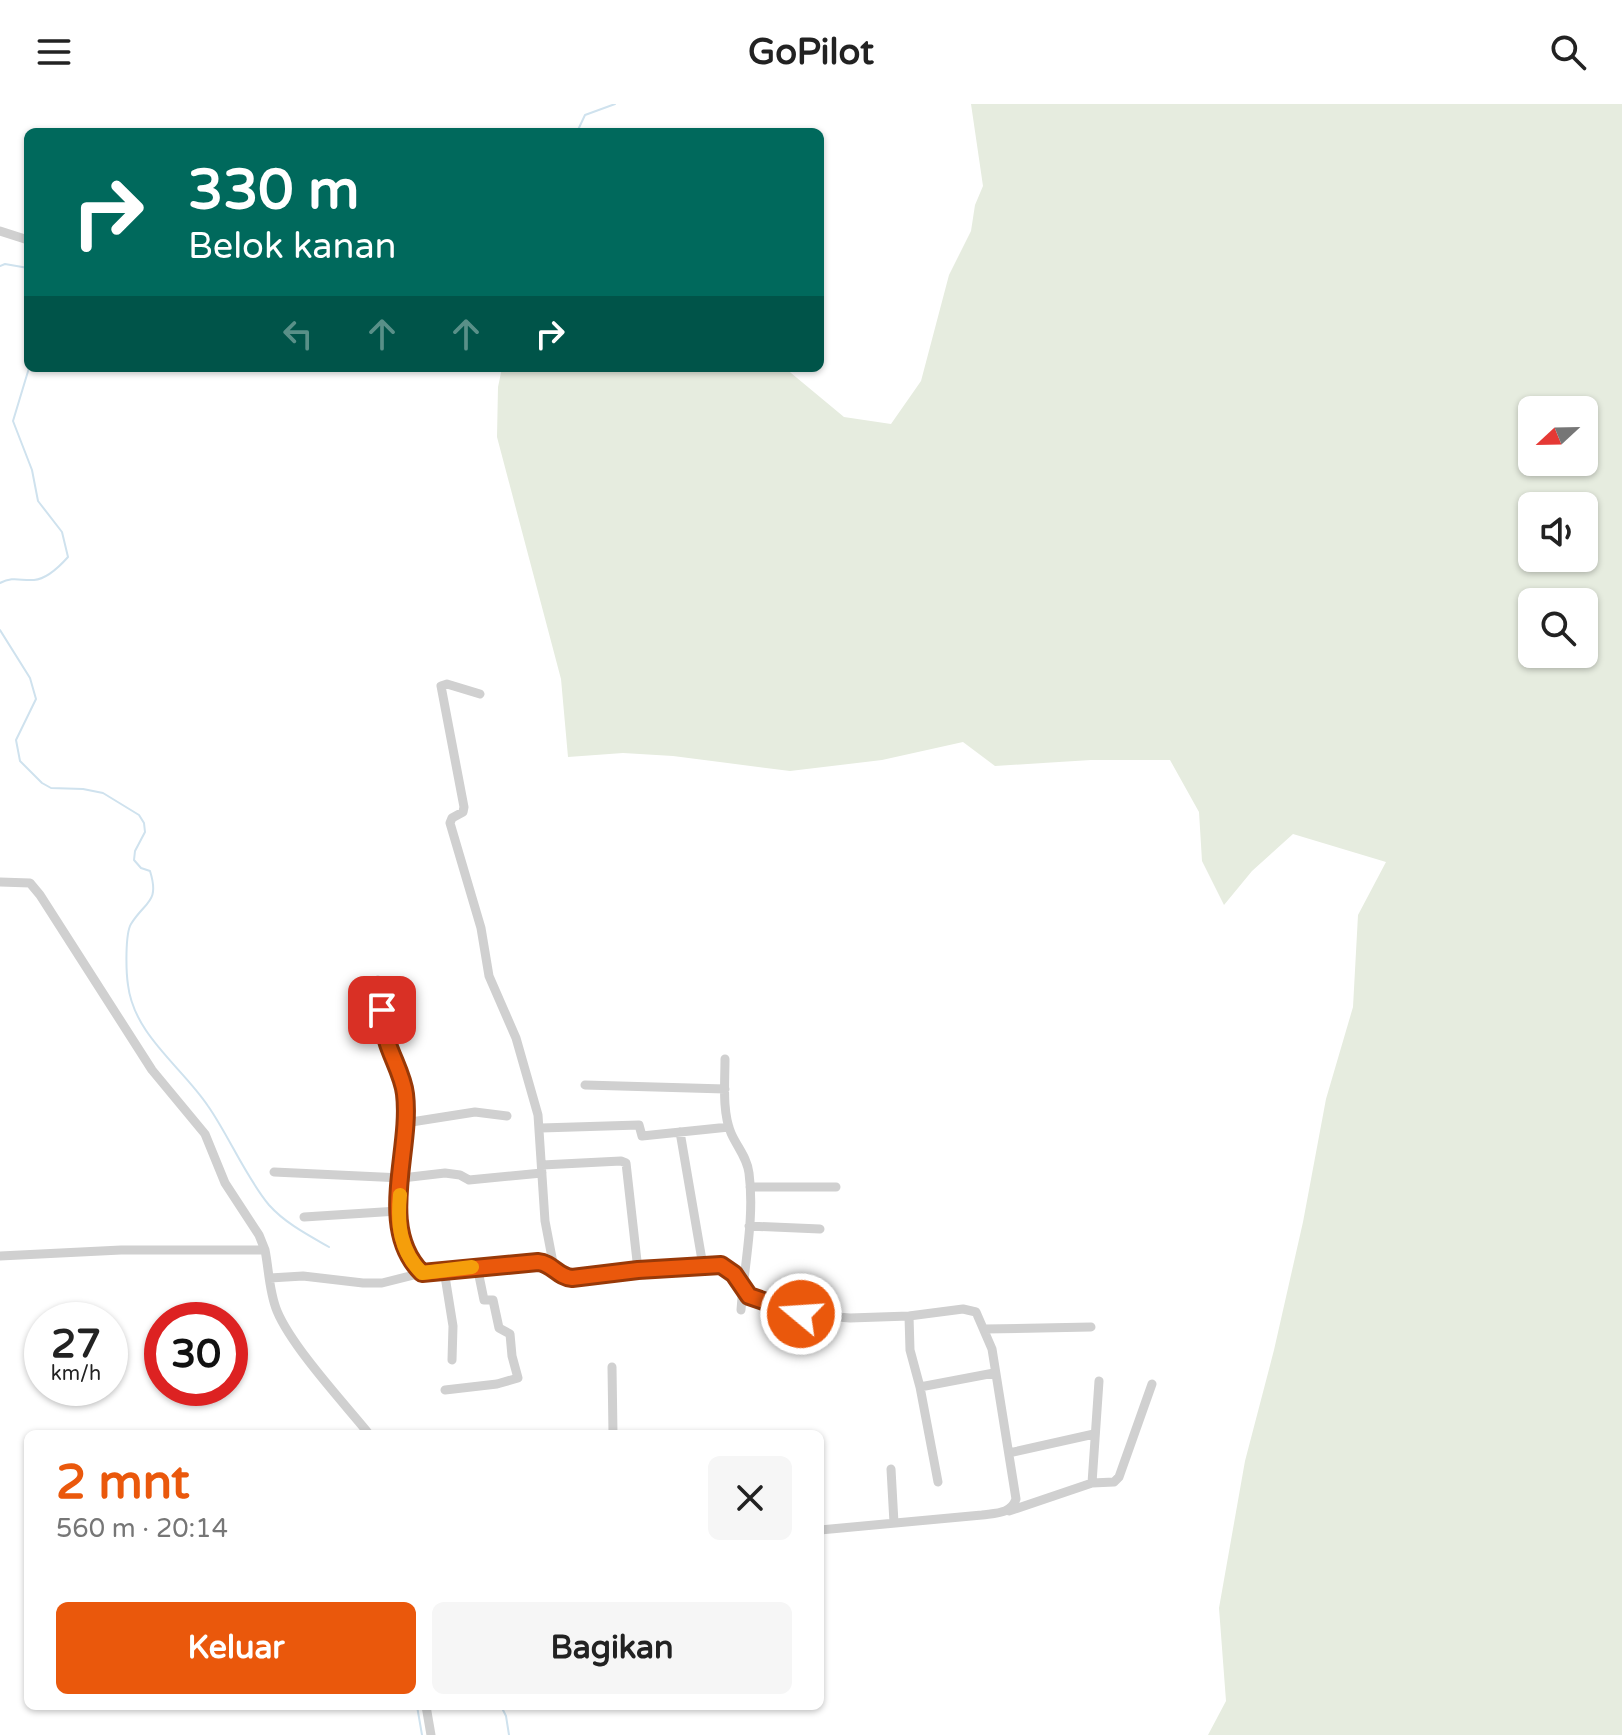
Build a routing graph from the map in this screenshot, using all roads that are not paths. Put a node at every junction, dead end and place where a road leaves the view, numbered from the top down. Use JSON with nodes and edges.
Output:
{"nodes":[{"id":1,"x":0,"y":231,"type":"edge"},
{"id":2,"x":24,"y":239,"type":"edge"},
{"id":3,"x":480,"y":694,"type":"dead end"},
{"id":4,"x":0,"y":882,"type":"edge"},
{"id":5,"x":378,"y":980,"type":"dead end"},
{"id":6,"x":725,"y":1059,"type":"dead end"},
{"id":7,"x":585,"y":1085,"type":"dead end"},
{"id":8,"x":725,"y":1089,"type":"junction"},
{"id":9,"x":507,"y":1116,"type":"dead end"},
{"id":10,"x":405,"y":1123,"type":"junction"},
{"id":11,"x":729,"y":1127,"type":"junction"},
{"id":12,"x":541,"y":1128,"type":"junction"},
{"id":13,"x":680,"y":1132,"type":"junction"},
{"id":14,"x":542,"y":1169,"type":"junction"},
{"id":15,"x":274,"y":1172,"type":"dead end"},
{"id":16,"x":402,"y":1178,"type":"junction"},
{"id":17,"x":750,"y":1187,"type":"junction"},
{"id":18,"x":836,"y":1187,"type":"dead end"},
{"id":19,"x":398,"y":1211,"type":"junction"},
{"id":20,"x":304,"y":1217,"type":"dead end"},
{"id":21,"x":749,"y":1226,"type":"junction"},
{"id":22,"x":820,"y":1229,"type":"dead end"},
{"id":23,"x":265,"y":1250,"type":"junction"},
{"id":24,"x":0,"y":1256,"type":"edge"},
{"id":25,"x":477,"y":1266,"type":"junction"},
{"id":26,"x":703,"y":1266,"type":"junction"},
{"id":27,"x":554,"y":1268,"type":"junction"},
{"id":28,"x":444,"y":1270,"type":"junction"},
{"id":29,"x":638,"y":1270,"type":"junction"},
{"id":30,"x":422,"y":1273,"type":"junction"},
{"id":31,"x":270,"y":1278,"type":"junction"},
{"id":32,"x":742,"y":1285,"type":"junction"},
{"id":33,"x":741,"y":1310,"type":"dead end"},
{"id":34,"x":909,"y":1316,"type":"junction"},
{"id":35,"x":1091,"y":1327,"type":"dead end"},
{"id":36,"x":985,"y":1329,"type":"junction"},
{"id":37,"x":452,"y":1360,"type":"dead end"},
{"id":38,"x":612,"y":1367,"type":"dead end"},
{"id":39,"x":994,"y":1373,"type":"junction"},
{"id":40,"x":1099,"y":1381,"type":"dead end"},
{"id":41,"x":1152,"y":1384,"type":"dead end"},
{"id":42,"x":920,"y":1387,"type":"junction"},
{"id":43,"x":445,"y":1390,"type":"dead end"},
{"id":44,"x":366,"y":1430,"type":"edge"},
{"id":45,"x":613,"y":1430,"type":"edge"},
{"id":46,"x":1094,"y":1434,"type":"junction"},
{"id":47,"x":1009,"y":1453,"type":"junction"},
{"id":48,"x":891,"y":1469,"type":"dead end"},
{"id":49,"x":938,"y":1482,"type":"dead end"},
{"id":50,"x":1092,"y":1483,"type":"junction"},
{"id":51,"x":1005,"y":1511,"type":"junction"},
{"id":52,"x":894,"y":1523,"type":"junction"},
{"id":53,"x":824,"y":1530,"type":"edge"},
{"id":54,"x":427,"y":1710,"type":"edge"},
{"id":55,"x":431,"y":1735,"type":"edge"}],
"edges":[{"from":1,"to":2,"type":"street"},
{"from":3,"to":12,"type":"street"},
{"from":4,"to":23,"type":"street"},
{"from":5,"to":10,"type":"street"},
{"from":6,"to":8,"type":"street"},
{"from":7,"to":8,"type":"street"},
{"from":8,"to":11,"type":"street"},
{"from":9,"to":10,"type":"street"},
{"from":10,"to":16,"type":"street"},
{"from":11,"to":13,"type":"street"},
{"from":11,"to":17,"type":"street"},
{"from":12,"to":13,"type":"street"},
{"from":12,"to":14,"type":"street"},
{"from":13,"to":26,"type":"street"},
{"from":14,"to":16,"type":"street"},
{"from":14,"to":27,"type":"street"},
{"from":14,"to":29,"type":"street"},
{"from":15,"to":16,"type":"street"},
{"from":16,"to":19,"type":"street"},
{"from":17,"to":18,"type":"street"},
{"from":17,"to":21,"type":"street"},
{"from":19,"to":20,"type":"street"},
{"from":19,"to":30,"type":"street"},
{"from":21,"to":22,"type":"street"},
{"from":21,"to":32,"type":"street"},
{"from":23,"to":24,"type":"street"},
{"from":23,"to":31,"type":"street"},
{"from":25,"to":27,"type":"street"},
{"from":25,"to":28,"type":"street"},
{"from":25,"to":43,"type":"street"},
{"from":26,"to":29,"type":"street"},
{"from":26,"to":32,"type":"street"},
{"from":27,"to":29,"type":"street"},
{"from":28,"to":30,"type":"street"},
{"from":28,"to":37,"type":"street"},
{"from":30,"to":31,"type":"street"},
{"from":31,"to":44,"type":"street"},
{"from":32,"to":33,"type":"street"},
{"from":32,"to":34,"type":"street"},
{"from":34,"to":36,"type":"street"},
{"from":34,"to":42,"type":"street"},
{"from":35,"to":36,"type":"street"},
{"from":36,"to":39,"type":"street"},
{"from":38,"to":45,"type":"street"},
{"from":39,"to":42,"type":"street"},
{"from":39,"to":47,"type":"street"},
{"from":40,"to":46,"type":"street"},
{"from":41,"to":50,"type":"street"},
{"from":42,"to":49,"type":"street"},
{"from":46,"to":47,"type":"street"},
{"from":46,"to":50,"type":"street"},
{"from":47,"to":51,"type":"street"},
{"from":48,"to":52,"type":"street"},
{"from":50,"to":51,"type":"street"},
{"from":51,"to":52,"type":"street"},
{"from":52,"to":53,"type":"street"},
{"from":54,"to":55,"type":"street"}]}
